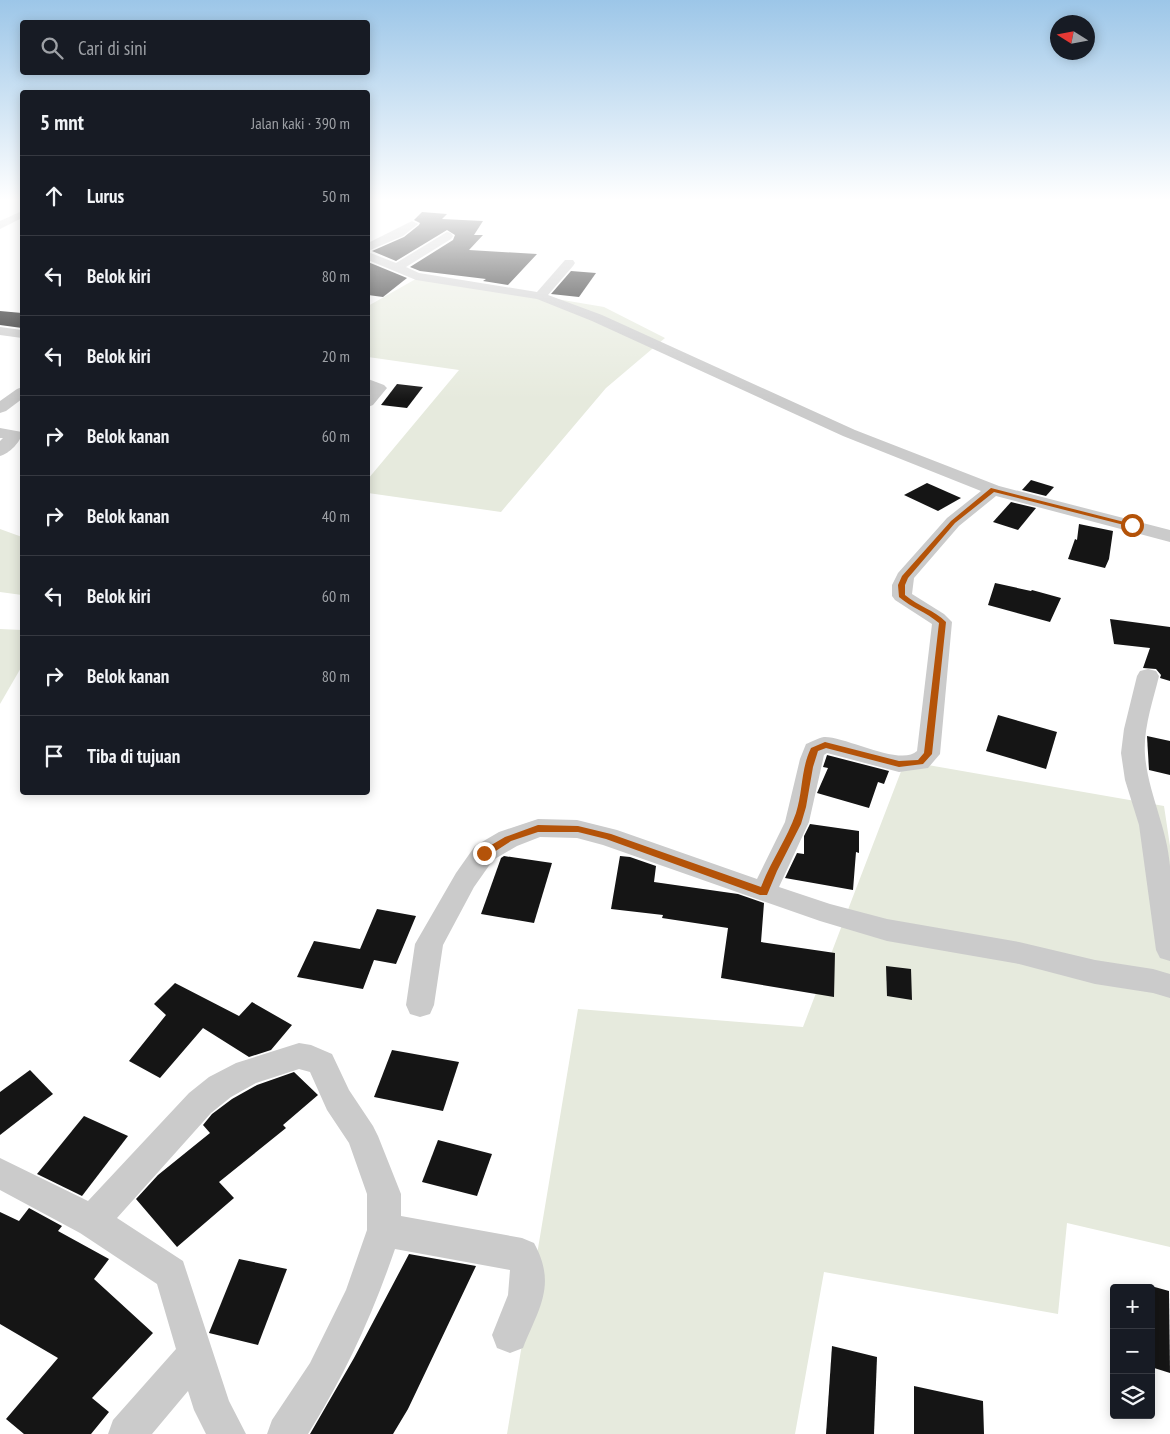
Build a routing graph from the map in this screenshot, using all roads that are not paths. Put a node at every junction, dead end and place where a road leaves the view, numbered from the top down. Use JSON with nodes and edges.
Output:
{"nodes":[{"id":1,"x":382,"y":266,"type":"edge"},
{"id":2,"x":389,"y":266,"type":"edge"},
{"id":3,"x":566,"y":266,"type":"edge"},
{"id":4,"x":385,"y":268,"type":"junction"},
{"id":5,"x":540,"y":296,"type":"junction"},
{"id":6,"x":0,"y":331,"type":"edge"},
{"id":7,"x":20,"y":334,"type":"edge"},
{"id":8,"x":370,"y":385,"type":"edge"},
{"id":9,"x":20,"y":393,"type":"edge"},
{"id":10,"x":370,"y":399,"type":"edge"},
{"id":11,"x":0,"y":408,"type":"edge"},
{"id":12,"x":0,"y":433,"type":"edge"},
{"id":13,"x":20,"y":434,"type":"edge"},
{"id":14,"x":0,"y":451,"type":"edge"},
{"id":15,"x":993,"y":490,"type":"junction"},
{"id":16,"x":1170,"y":536,"type":"edge"},
{"id":17,"x":1148,"y":676,"type":"dead end"},
{"id":18,"x":764,"y":892,"type":"junction"},
{"id":19,"x":1170,"y":950,"type":"edge"},
{"id":20,"x":1170,"y":986,"type":"edge"},
{"id":21,"x":420,"y":1006,"type":"dead end"},
{"id":22,"x":0,"y":1173,"type":"edge"},
{"id":23,"x":92,"y":1221,"type":"junction"},
{"id":24,"x":384,"y":1230,"type":"junction"},
{"id":25,"x":510,"y":1335,"type":"dead end"},
{"id":26,"x":195,"y":1354,"type":"junction"},
{"id":27,"x":127,"y":1434,"type":"edge"},
{"id":28,"x":227,"y":1434,"type":"edge"},
{"id":29,"x":286,"y":1434,"type":"edge"}],
"edges":[{"from":1,"to":4,"type":"street"},
{"from":2,"to":4,"type":"street"},
{"from":3,"to":5,"type":"street"},
{"from":4,"to":5,"type":"street"},
{"from":5,"to":15,"type":"street"},
{"from":6,"to":7,"type":"street"},
{"from":8,"to":10,"type":"street"},
{"from":9,"to":11,"type":"street"},
{"from":12,"to":13,"type":"street"},
{"from":13,"to":14,"type":"street"},
{"from":15,"to":16,"type":"street"},
{"from":15,"to":18,"type":"street"},
{"from":17,"to":19,"type":"street"},
{"from":18,"to":20,"type":"street"},
{"from":18,"to":21,"type":"street"},
{"from":22,"to":23,"type":"street"},
{"from":23,"to":24,"type":"street"},
{"from":23,"to":26,"type":"street"},
{"from":24,"to":25,"type":"street"},
{"from":24,"to":29,"type":"street"},
{"from":26,"to":27,"type":"street"},
{"from":26,"to":28,"type":"street"}]}
